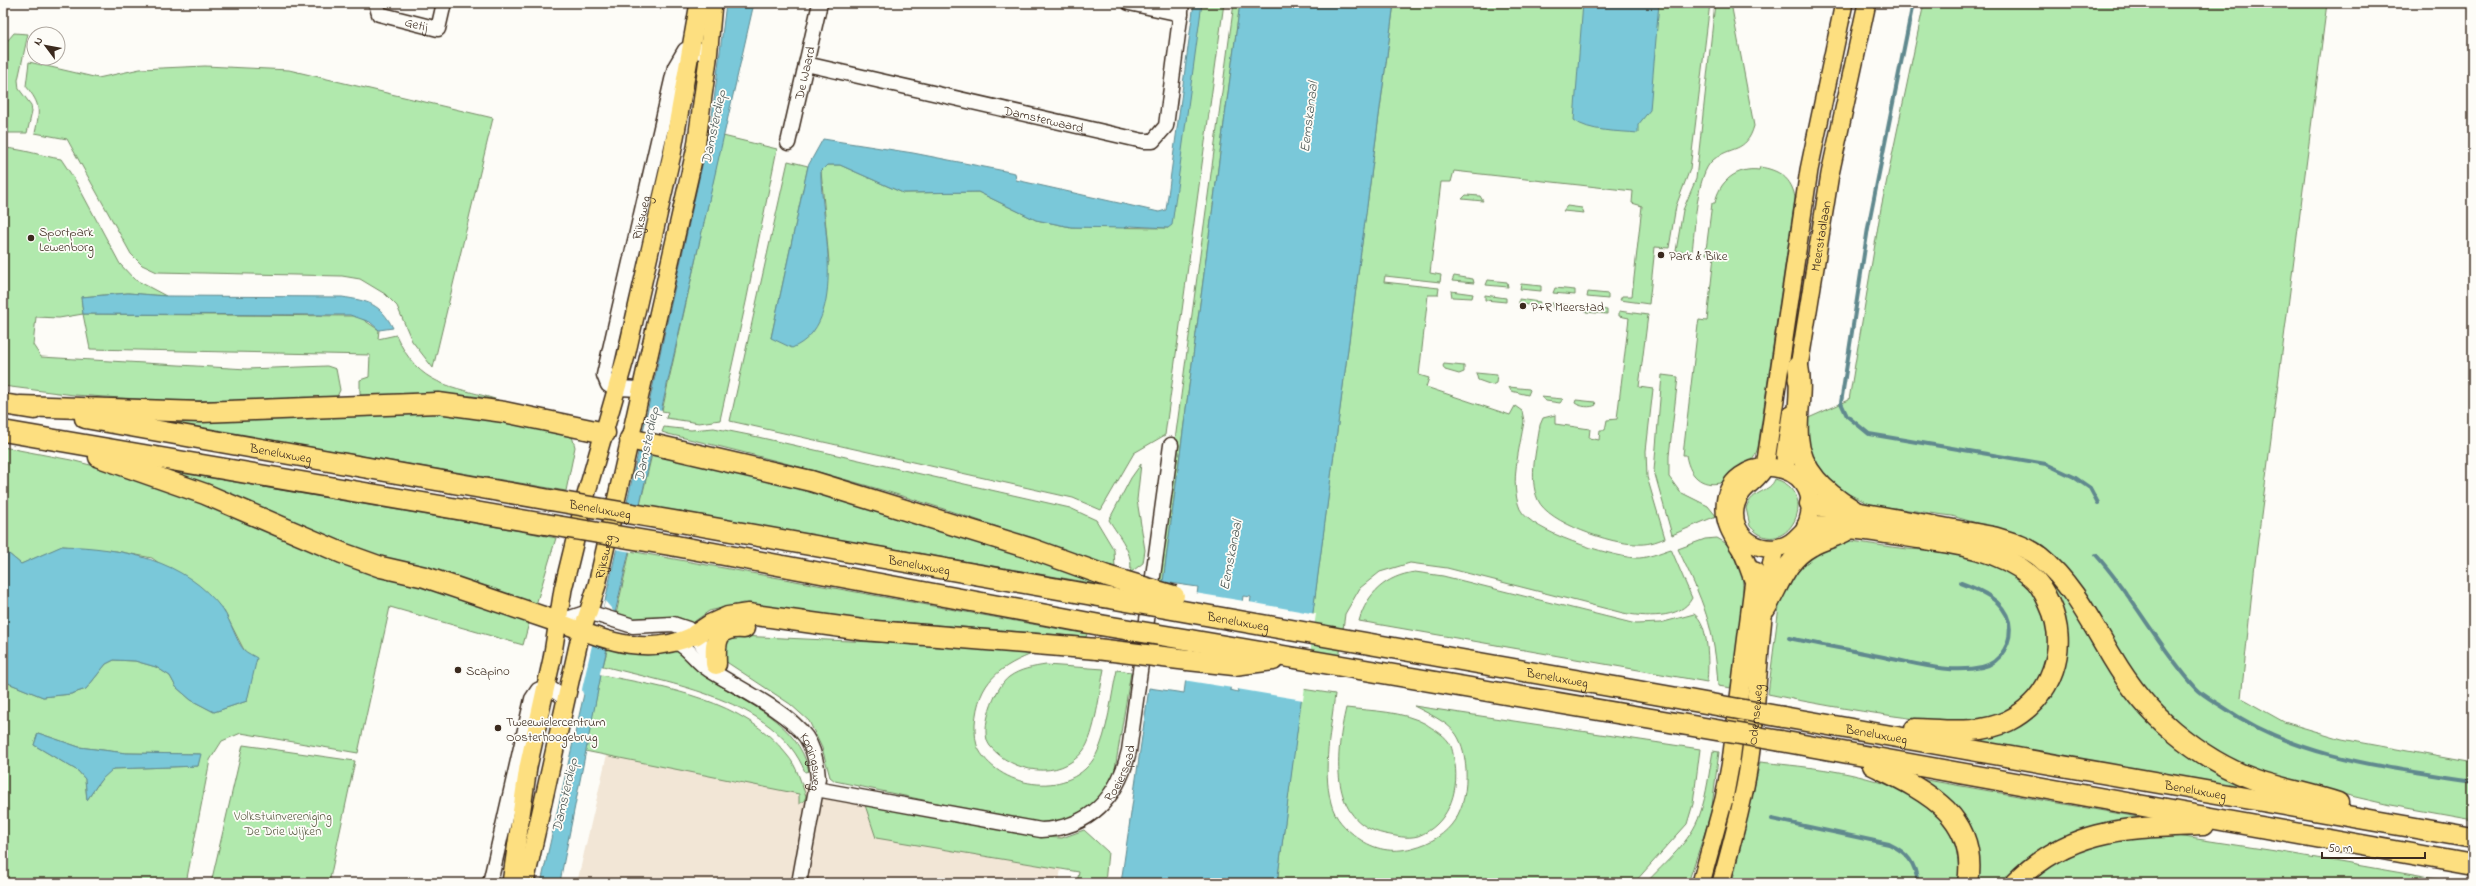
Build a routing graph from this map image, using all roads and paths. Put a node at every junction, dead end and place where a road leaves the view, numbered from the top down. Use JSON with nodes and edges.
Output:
{"nodes":[{"id":1,"x":376,"y":3,"type":"edge"},
{"id":2,"x":444,"y":3,"type":"edge"},
{"id":3,"x":699,"y":3,"type":"edge"},
{"id":4,"x":713,"y":3,"type":"edge"},
{"id":5,"x":820,"y":3,"type":"edge"},
{"id":6,"x":1129,"y":3,"type":"edge"},
{"id":7,"x":1844,"y":3,"type":"edge"},
{"id":8,"x":1867,"y":3,"type":"edge"},
{"id":9,"x":1181,"y":9,"type":"edge"},
{"id":10,"x":692,"y":47,"type":"junction"},
{"id":11,"x":708,"y":59,"type":"junction"},
{"id":12,"x":806,"y":64,"type":"junction"},
{"id":13,"x":788,"y":143,"type":"dead end"},
{"id":14,"x":1798,"y":366,"type":"junction"},
{"id":15,"x":617,"y":388,"type":"junction"},
{"id":16,"x":641,"y":389,"type":"junction"},
{"id":17,"x":12,"y":405,"type":"edge"},
{"id":18,"x":3,"y":431,"type":"edge"},
{"id":19,"x":605,"y":433,"type":"junction"},
{"id":20,"x":48,"y":438,"type":"junction"},
{"id":21,"x":642,"y":442,"type":"junction"},
{"id":22,"x":1171,"y":445,"type":"dead end"},
{"id":23,"x":1765,"y":467,"type":"junction"},
{"id":24,"x":1786,"y":470,"type":"junction"},
{"id":25,"x":1810,"y":504,"type":"junction"},
{"id":26,"x":1855,"y":520,"type":"junction"},
{"id":27,"x":1807,"y":526,"type":"junction"},
{"id":28,"x":1748,"y":547,"type":"junction"},
{"id":29,"x":1775,"y":549,"type":"junction"},
{"id":30,"x":1765,"y":609,"type":"junction"},
{"id":31,"x":1205,"y":615,"type":"junction"},
{"id":32,"x":601,"y":617,"type":"junction"},
{"id":33,"x":558,"y":622,"type":"junction"},
{"id":34,"x":830,"y":626,"type":"junction"},
{"id":35,"x":596,"y":636,"type":"junction"},
{"id":36,"x":686,"y":639,"type":"junction"},
{"id":37,"x":1295,"y":658,"type":"junction"},
{"id":38,"x":716,"y":664,"type":"junction"},
{"id":39,"x":728,"y":680,"type":"junction"},
{"id":40,"x":547,"y":686,"type":"junction"},
{"id":41,"x":566,"y":698,"type":"junction"},
{"id":42,"x":1826,"y":724,"type":"junction"},
{"id":43,"x":1851,"y":754,"type":"junction"},
{"id":44,"x":816,"y":789,"type":"junction"},
{"id":45,"x":2243,"y":823,"type":"junction"},
{"id":46,"x":2394,"y":824,"type":"junction"},
{"id":47,"x":2473,"y":838,"type":"edge"},
{"id":48,"x":2473,"y":865,"type":"edge"},
{"id":49,"x":1700,"y":881,"type":"edge"},
{"id":50,"x":1722,"y":881,"type":"edge"},
{"id":51,"x":490,"y":883,"type":"edge"},
{"id":52,"x":511,"y":883,"type":"edge"},
{"id":53,"x":525,"y":883,"type":"edge"},
{"id":54,"x":799,"y":883,"type":"edge"},
{"id":55,"x":1968,"y":883,"type":"edge"},
{"id":56,"x":2015,"y":883,"type":"edge"}],
"edges":[{"from":1,"to":2,"type":"street","name":"Getij"},
{"from":3,"to":10,"type":"main road","name":"Rijksweg"},
{"from":4,"to":11,"type":"main road","name":"Rijksweg"},
{"from":5,"to":12,"type":"street","name":"De Waard"},
{"from":6,"to":9,"type":"street","name":"Damsterwaard"},
{"from":7,"to":23,"type":"main road","name":"Meerstadlaan"},
{"from":8,"to":14,"type":"main road","name":"Meerstadlaan"},
{"from":9,"to":12,"type":"street","name":"Damsterwaard"},
{"from":10,"to":11,"type":"street"},
{"from":10,"to":15,"type":"main road","name":"Rijksweg"},
{"from":11,"to":16,"type":"main road","name":"Rijksweg"},
{"from":12,"to":13,"type":"street","name":"De Waard"},
{"from":14,"to":24,"type":"main road","name":"Meerstadlaan"},
{"from":14,"to":26,"type":"highway"},
{"from":15,"to":16,"type":"street"},
{"from":15,"to":19,"type":"main road","name":"Rijksweg"},
{"from":16,"to":21,"type":"main road","name":"Rijksweg"},
{"from":17,"to":19,"type":"highway"},
{"from":17,"to":31,"type":"highway","name":"Beneluxweg","bridge":true},
{"from":18,"to":20,"type":"highway","name":"Beneluxweg"},
{"from":19,"to":21,"type":"main road"},
{"from":19,"to":33,"type":"main road","name":"Rijksweg"},
{"from":20,"to":33,"type":"highway"},
{"from":20,"to":37,"type":"highway","name":"Beneluxweg","bridge":true},
{"from":21,"to":31,"type":"highway","bridge":true},
{"from":21,"to":32,"type":"main road","name":"Rijksweg"},
{"from":22,"to":44,"type":"street","name":"Roeierspad"},
{"from":23,"to":24,"type":"main road"},
{"from":23,"to":28,"type":"main road"},
{"from":24,"to":25,"type":"main road"},
{"from":25,"to":26,"type":"highway"},
{"from":25,"to":27,"type":"main road"},
{"from":26,"to":27,"type":"highway"},
{"from":26,"to":30,"type":"highway"},
{"from":26,"to":42,"type":"highway"},
{"from":26,"to":46,"type":"highway"},
{"from":27,"to":29,"type":"main road"},
{"from":28,"to":29,"type":"main road"},
{"from":28,"to":49,"type":"main road","name":"Odenseweg"},
{"from":29,"to":30,"type":"main road","name":"Odenseweg"},
{"from":30,"to":50,"type":"main road","name":"Odenseweg"},
{"from":31,"to":42,"type":"highway","name":"Beneluxweg","bridge":true},
{"from":32,"to":33,"type":"street"},
{"from":32,"to":35,"type":"main road","name":"Rijksweg"},
{"from":32,"to":36,"type":"street"},
{"from":33,"to":35,"type":"main road"},
{"from":33,"to":40,"type":"main road","name":"Rijksweg"},
{"from":34,"to":36,"type":"highway"},
{"from":34,"to":37,"type":"highway","bridge":true},
{"from":34,"to":38,"type":"highway"},
{"from":35,"to":36,"type":"main road"},
{"from":35,"to":41,"type":"main road","name":"Rijksweg"},
{"from":36,"to":38,"type":"street","name":"Koningsweg"},
{"from":36,"to":39,"type":"street","name":"Koningsweg"},
{"from":37,"to":43,"type":"highway","name":"Beneluxweg","bridge":true},
{"from":38,"to":39,"type":"street","name":"Koningsweg"},
{"from":39,"to":44,"type":"street","name":"Koningsweg"},
{"from":40,"to":41,"type":"street"},
{"from":40,"to":51,"type":"street"},
{"from":40,"to":52,"type":"main road","name":"Rijksweg"},
{"from":41,"to":53,"type":"main road","name":"Rijksweg"},
{"from":42,"to":46,"type":"highway","name":"Beneluxweg"},
{"from":43,"to":45,"type":"highway","name":"Beneluxweg"},
{"from":43,"to":55,"type":"highway"},
{"from":44,"to":54,"type":"street","name":"Koningsweg"},
{"from":45,"to":48,"type":"highway","name":"Beneluxweg"},
{"from":45,"to":56,"type":"highway"},
{"from":46,"to":47,"type":"highway","name":"Beneluxweg"}]}
